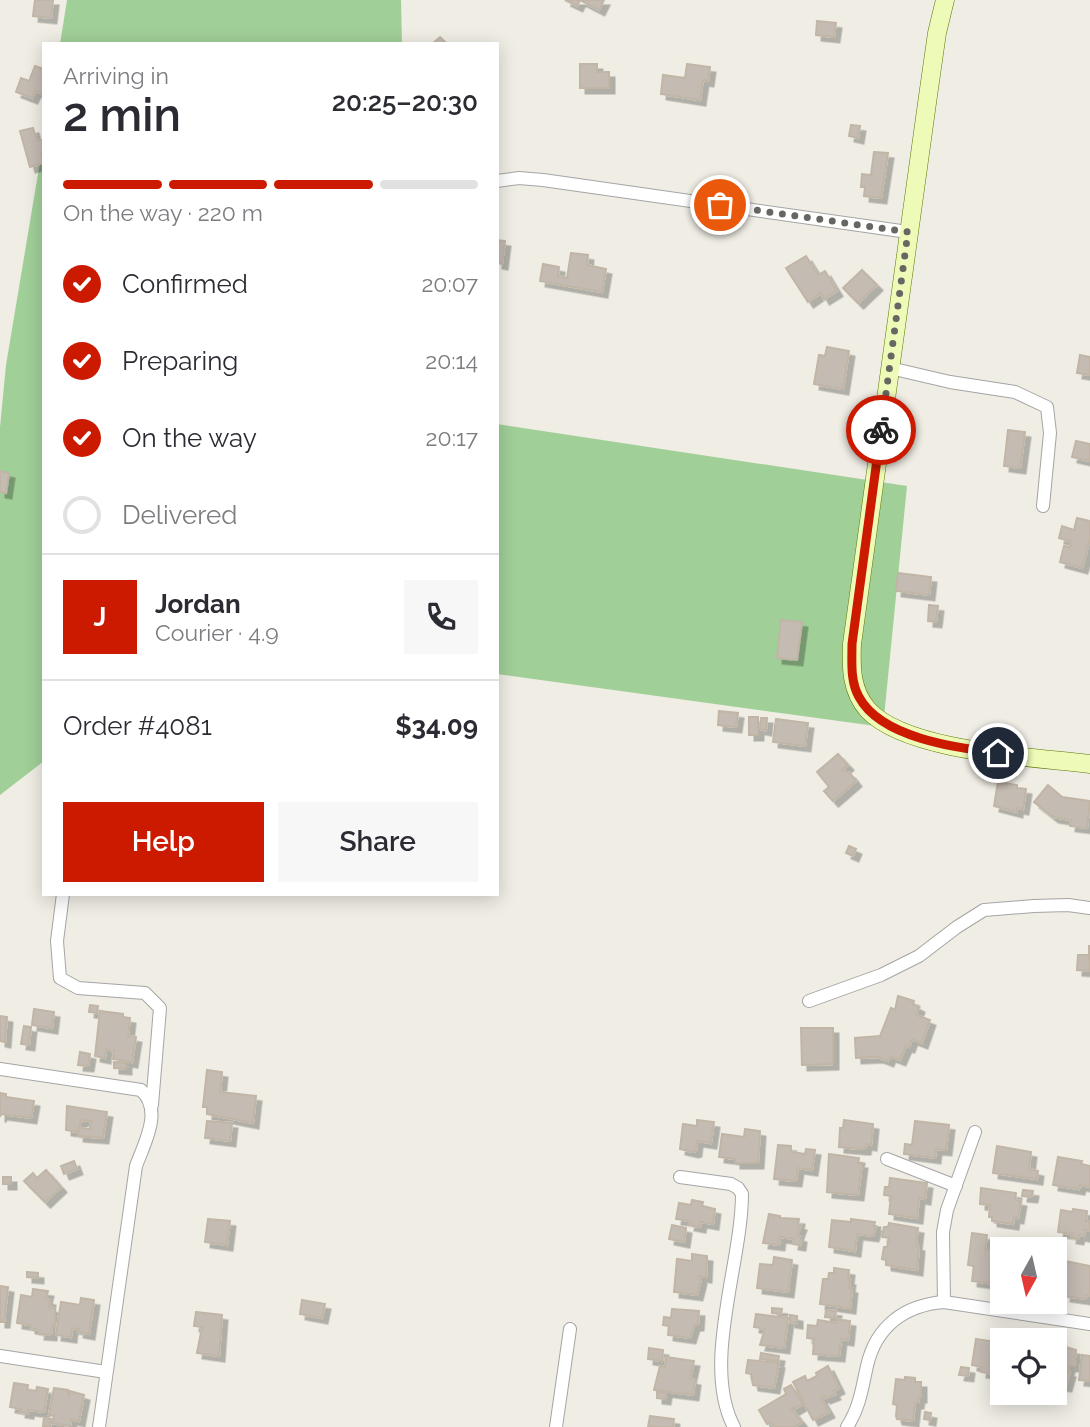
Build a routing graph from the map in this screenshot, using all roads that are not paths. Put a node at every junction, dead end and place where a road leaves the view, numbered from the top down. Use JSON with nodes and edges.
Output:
{"nodes":[{"id":1,"x":945,"y":0,"type":"edge"},
{"id":2,"x":499,"y":181,"type":"edge"},
{"id":3,"x":908,"y":232,"type":"junction"},
{"id":4,"x":890,"y":368,"type":"junction"},
{"id":5,"x":1043,"y":506,"type":"dead end"},
{"id":6,"x":1090,"y":764,"type":"edge"},
{"id":7,"x":63,"y":896,"type":"edge"},
{"id":8,"x":1090,"y":908,"type":"edge"},
{"id":9,"x":809,"y":1002,"type":"dead end"},
{"id":10,"x":0,"y":1069,"type":"edge"},
{"id":11,"x":152,"y":1107,"type":"junction"},
{"id":12,"x":975,"y":1132,"type":"dead end"},
{"id":13,"x":887,"y":1159,"type":"dead end"},
{"id":14,"x":680,"y":1177,"type":"dead end"},
{"id":15,"x":956,"y":1186,"type":"junction"},
{"id":16,"x":944,"y":1302,"type":"junction"},
{"id":17,"x":1090,"y":1324,"type":"edge"},
{"id":18,"x":570,"y":1329,"type":"dead end"},
{"id":19,"x":0,"y":1356,"type":"edge"},
{"id":20,"x":106,"y":1371,"type":"junction"},
{"id":21,"x":99,"y":1427,"type":"edge"},
{"id":22,"x":556,"y":1427,"type":"edge"},
{"id":23,"x":734,"y":1427,"type":"edge"},
{"id":24,"x":847,"y":1427,"type":"edge"}],
"edges":[{"from":1,"to":3,"type":"street"},
{"from":2,"to":3,"type":"street"},
{"from":3,"to":4,"type":"street"},
{"from":4,"to":5,"type":"street"},
{"from":4,"to":6,"type":"street"},
{"from":7,"to":11,"type":"street"},
{"from":8,"to":9,"type":"street"},
{"from":10,"to":11,"type":"street"},
{"from":11,"to":20,"type":"street"},
{"from":12,"to":15,"type":"street"},
{"from":13,"to":15,"type":"street"},
{"from":14,"to":23,"type":"street"},
{"from":15,"to":16,"type":"street"},
{"from":16,"to":17,"type":"street"},
{"from":16,"to":24,"type":"street"},
{"from":18,"to":22,"type":"street"},
{"from":19,"to":20,"type":"street"},
{"from":20,"to":21,"type":"street"}]}
